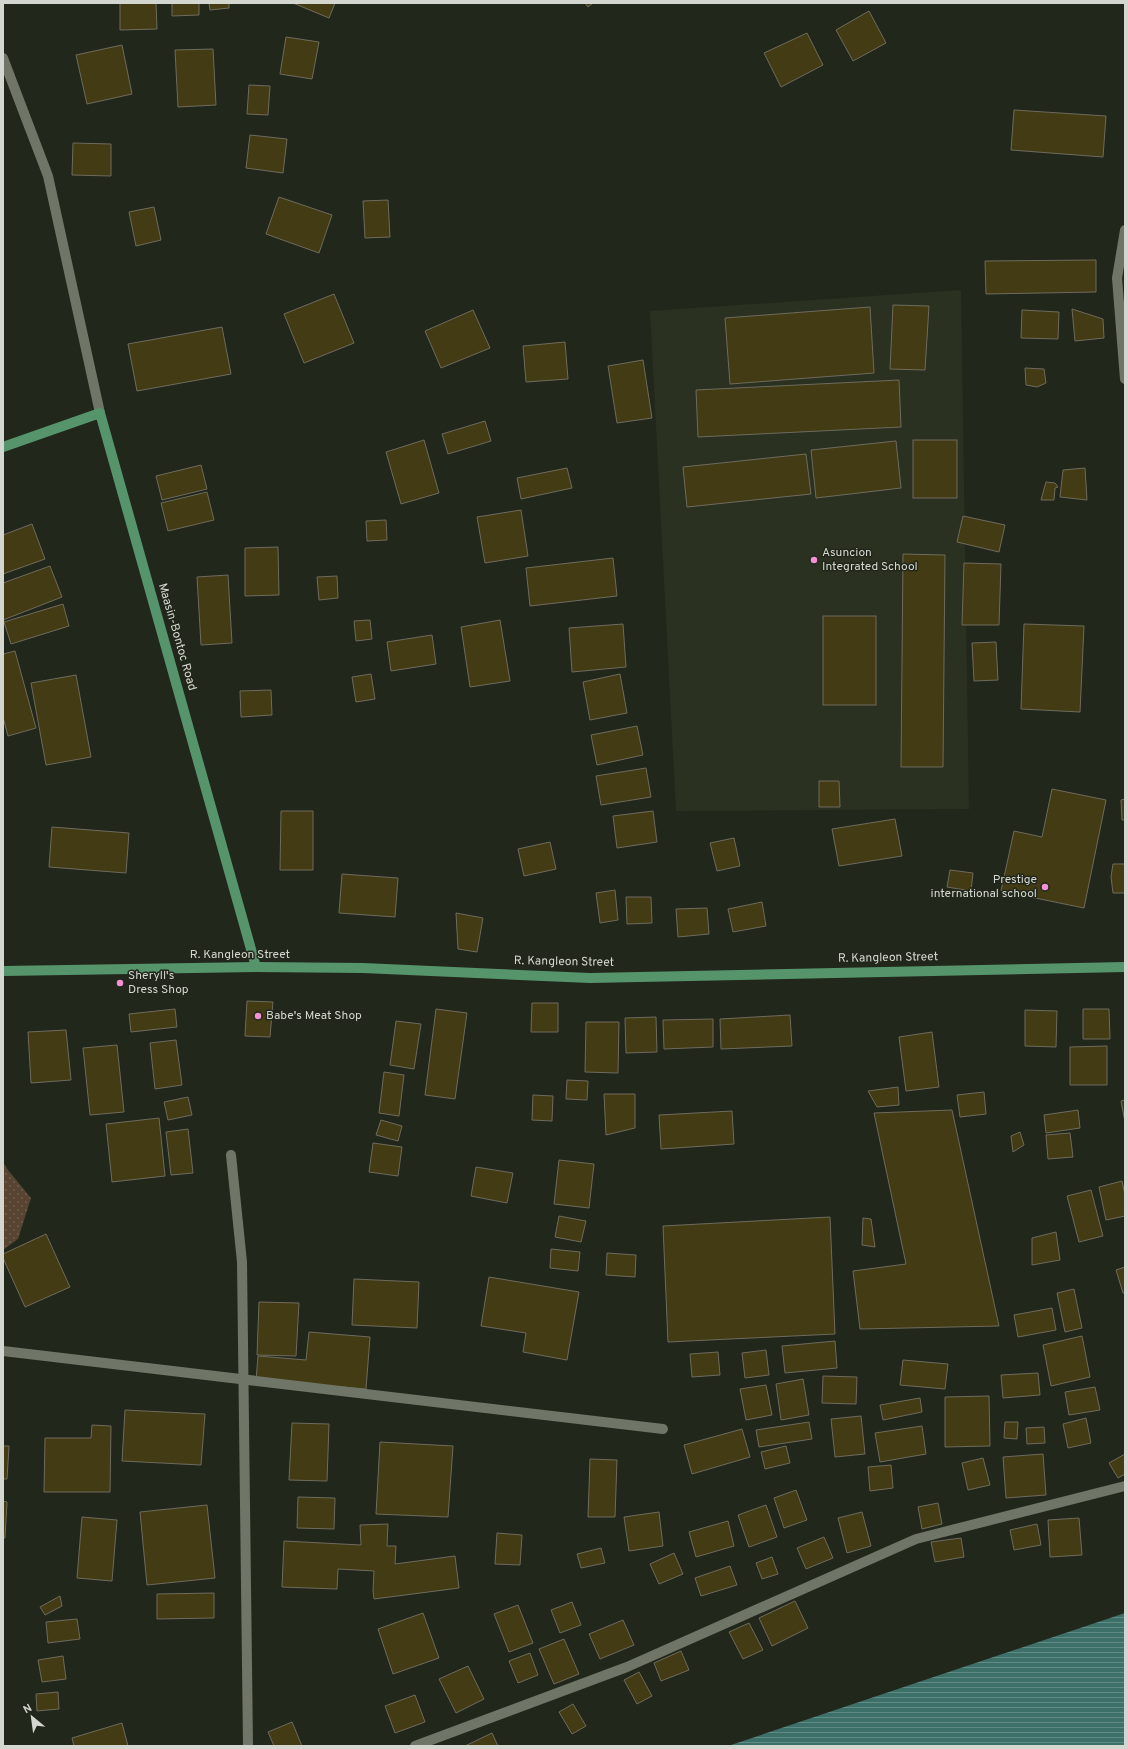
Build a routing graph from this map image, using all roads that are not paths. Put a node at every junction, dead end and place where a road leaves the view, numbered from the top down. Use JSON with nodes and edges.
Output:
{"nodes":[{"id":1,"x":3,"y":58,"type":"edge"},
{"id":2,"x":1125,"y":230,"type":"edge"},
{"id":3,"x":1125,"y":379,"type":"edge"},
{"id":4,"x":100,"y":413,"type":"junction"},
{"id":5,"x":3,"y":447,"type":"edge"},
{"id":6,"x":1125,"y":966,"type":"edge"},
{"id":7,"x":256,"y":967,"type":"junction"},
{"id":8,"x":3,"y":971,"type":"edge"},
{"id":9,"x":231,"y":1155,"type":"dead end"},
{"id":10,"x":3,"y":1351,"type":"edge"},
{"id":11,"x":245,"y":1379,"type":"junction"},
{"id":12,"x":662,"y":1429,"type":"dead end"},
{"id":13,"x":1125,"y":1486,"type":"edge"},
{"id":14,"x":248,"y":1746,"type":"edge"},
{"id":15,"x":415,"y":1746,"type":"edge"}],
"edges":[{"from":1,"to":4,"type":"street"},
{"from":2,"to":3,"type":"street"},
{"from":4,"to":5,"type":"main road"},
{"from":4,"to":7,"type":"main road","name":"Maasin-Bontoc Road"},
{"from":6,"to":7,"type":"main road","name":"R. Kangleon Street"},
{"from":7,"to":8,"type":"main road","name":"R. Kangleon Street"},
{"from":9,"to":11,"type":"street"},
{"from":10,"to":11,"type":"street"},
{"from":11,"to":12,"type":"street"},
{"from":11,"to":14,"type":"street"},
{"from":13,"to":15,"type":"street"}]}
